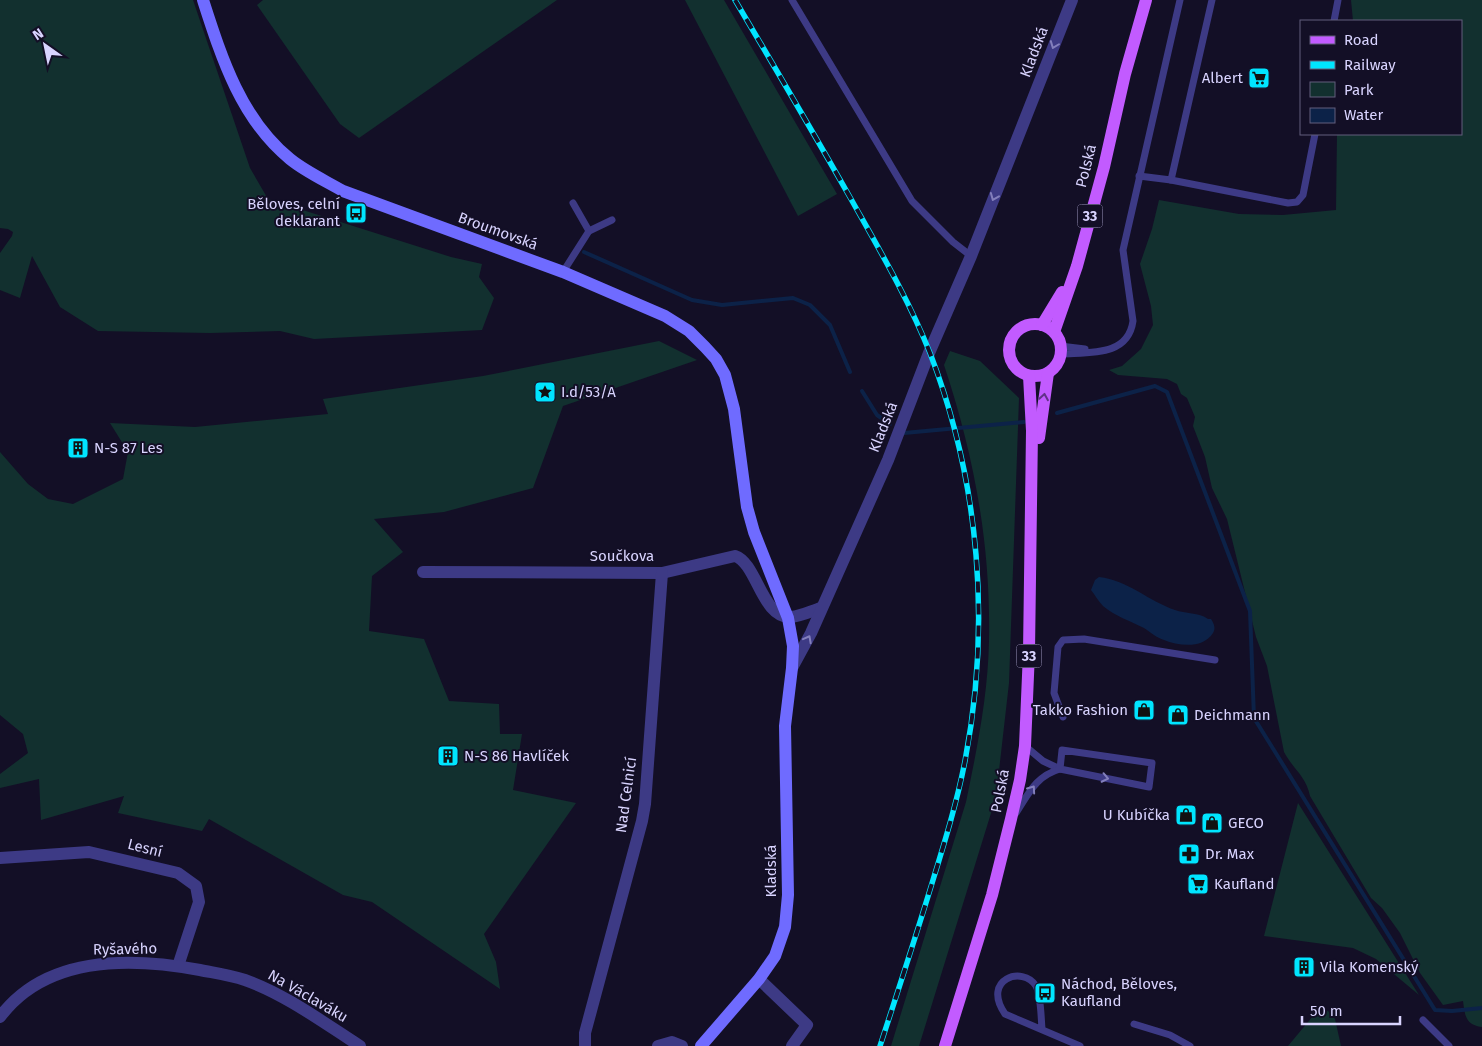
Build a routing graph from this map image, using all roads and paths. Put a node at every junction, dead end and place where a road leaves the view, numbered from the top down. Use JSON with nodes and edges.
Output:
{"nodes":[{"id":1,"x":203,"y":0,"type":"edge"},
{"id":2,"x":792,"y":0,"type":"edge"},
{"id":3,"x":1072,"y":0,"type":"edge"},
{"id":4,"x":1137,"y":0,"type":"edge"},
{"id":5,"x":1146,"y":0,"type":"edge"},
{"id":6,"x":1180,"y":0,"type":"edge"},
{"id":7,"x":1212,"y":0,"type":"edge"},
{"id":8,"x":1338,"y":0,"type":"edge"},
{"id":9,"x":1334,"y":20,"type":"edge"},
{"id":10,"x":1125,"y":74,"type":"junction"},
{"id":11,"x":1315,"y":135,"type":"edge"},
{"id":12,"x":1139,"y":176,"type":"junction"},
{"id":13,"x":1171,"y":180,"type":"junction"},
{"id":14,"x":573,"y":203,"type":"dead end"},
{"id":15,"x":612,"y":220,"type":"dead end"},
{"id":16,"x":589,"y":231,"type":"junction"},
{"id":17,"x":971,"y":256,"type":"junction"},
{"id":18,"x":1077,"y":266,"type":"junction"},
{"id":19,"x":563,"y":272,"type":"junction"},
{"id":20,"x":1042,"y":325,"type":"junction"},
{"id":21,"x":1054,"y":332,"type":"junction"},
{"id":22,"x":1061,"y":350,"type":"junction"},
{"id":23,"x":1048,"y":373,"type":"junction"},
{"id":24,"x":1030,"y":376,"type":"junction"},
{"id":25,"x":747,"y":507,"type":"joint"},
{"id":26,"x":1030,"y":533,"type":"junction"},
{"id":27,"x":423,"y":572,"type":"dead end"},
{"id":28,"x":662,"y":573,"type":"junction"},
{"id":29,"x":822,"y":608,"type":"junction"},
{"id":30,"x":788,"y":618,"type":"junction"},
{"id":31,"x":1215,"y":660,"type":"dead end"},
{"id":32,"x":792,"y":668,"type":"junction"},
{"id":33,"x":1063,"y":717,"type":"dead end"},
{"id":34,"x":1025,"y":746,"type":"junction"},
{"id":35,"x":1060,"y":769,"type":"junction"},
{"id":36,"x":1011,"y":819,"type":"junction"},
{"id":37,"x":0,"y":858,"type":"edge"},
{"id":38,"x":178,"y":966,"type":"junction"},
{"id":39,"x":759,"y":980,"type":"junction"},
{"id":40,"x":0,"y":1017,"type":"edge"},
{"id":41,"x":1423,"y":1020,"type":"dead end"},
{"id":42,"x":1134,"y":1024,"type":"dead end"},
{"id":43,"x":1042,"y":1029,"type":"junction"},
{"id":44,"x":358,"y":1045,"type":"edge"},
{"id":45,"x":585,"y":1046,"type":"edge"},
{"id":46,"x":658,"y":1046,"type":"edge"},
{"id":47,"x":682,"y":1046,"type":"edge"},
{"id":48,"x":701,"y":1046,"type":"edge"},
{"id":49,"x":792,"y":1046,"type":"edge"},
{"id":50,"x":945,"y":1046,"type":"edge"},
{"id":51,"x":1080,"y":1046,"type":"edge"},
{"id":52,"x":1190,"y":1046,"type":"edge"},
{"id":53,"x":1450,"y":1046,"type":"edge"}],
"edges":[{"from":1,"to":19,"type":"main road","name":"Broumovská"},
{"from":2,"to":17,"type":"lane"},
{"from":3,"to":17,"type":"street","name":"Kladská","one_way":true},
{"from":4,"to":10,"type":"main road","name":"Polská","number":"33"},
{"from":5,"to":10,"type":"main road","name":"Polská","number":"33"},
{"from":6,"to":12,"type":"lane"},
{"from":7,"to":13,"type":"lane"},
{"from":8,"to":9,"type":"lane"},
{"from":10,"to":18,"type":"main road","name":"Polská","number":"33"},
{"from":11,"to":13,"type":"lane"},
{"from":12,"to":13,"type":"lane"},
{"from":12,"to":22,"type":"lane"},
{"from":14,"to":16,"type":"lane"},
{"from":15,"to":16,"type":"lane"},
{"from":16,"to":19,"type":"lane"},
{"from":17,"to":29,"type":"street","name":"Kladská"},
{"from":18,"to":20,"type":"main road","name":"Polská","number":"33"},
{"from":18,"to":21,"type":"main road","name":"Polská","number":"33"},
{"from":19,"to":25,"type":"main road","name":"Broumovská"},
{"from":20,"to":21,"type":"main road"},
{"from":20,"to":24,"type":"main road"},
{"from":21,"to":22,"type":"main road"},
{"from":22,"to":23,"type":"main road"},
{"from":23,"to":24,"type":"main road"},
{"from":26,"to":23,"type":"main road","name":"Polská","number":"33","one_way":true},
{"from":24,"to":26,"type":"main road","name":"Polská","number":"33"},
{"from":25,"to":30,"type":"main road","name":"Kladská"},
{"from":26,"to":34,"type":"main road","name":"Polská","number":"33"},
{"from":27,"to":28,"type":"street","name":"Součkova"},
{"from":28,"to":30,"type":"street","name":"Součkova"},
{"from":28,"to":45,"type":"street","name":"Nad Celnicí"},
{"from":29,"to":30,"type":"street"},
{"from":32,"to":29,"type":"street","name":"Kladská","one_way":true},
{"from":30,"to":32,"type":"main road","name":"Kladská"},
{"from":31,"to":33,"type":"lane"},
{"from":32,"to":39,"type":"main road","name":"Kladská"},
{"from":34,"to":35,"type":"lane"},
{"from":34,"to":36,"type":"main road","name":"Polská","number":"33"},
{"from":35,"to":35,"type":"lane","one_way":true},
{"from":36,"to":35,"type":"lane","one_way":true},
{"from":36,"to":50,"type":"main road","name":"Polská","number":"33"},
{"from":37,"to":38,"type":"street","name":"Lesní"},
{"from":38,"to":40,"type":"street","name":"Ryšavého"},
{"from":38,"to":44,"type":"street","name":"Na Václaváku"},
{"from":39,"to":48,"type":"main road","name":"Kladská"},
{"from":39,"to":49,"type":"street"},
{"from":41,"to":53,"type":"lane"},
{"from":42,"to":52,"type":"lane"},
{"from":43,"to":43,"type":"lane"},
{"from":43,"to":51,"type":"lane"},
{"from":46,"to":47,"type":"street"}]}
